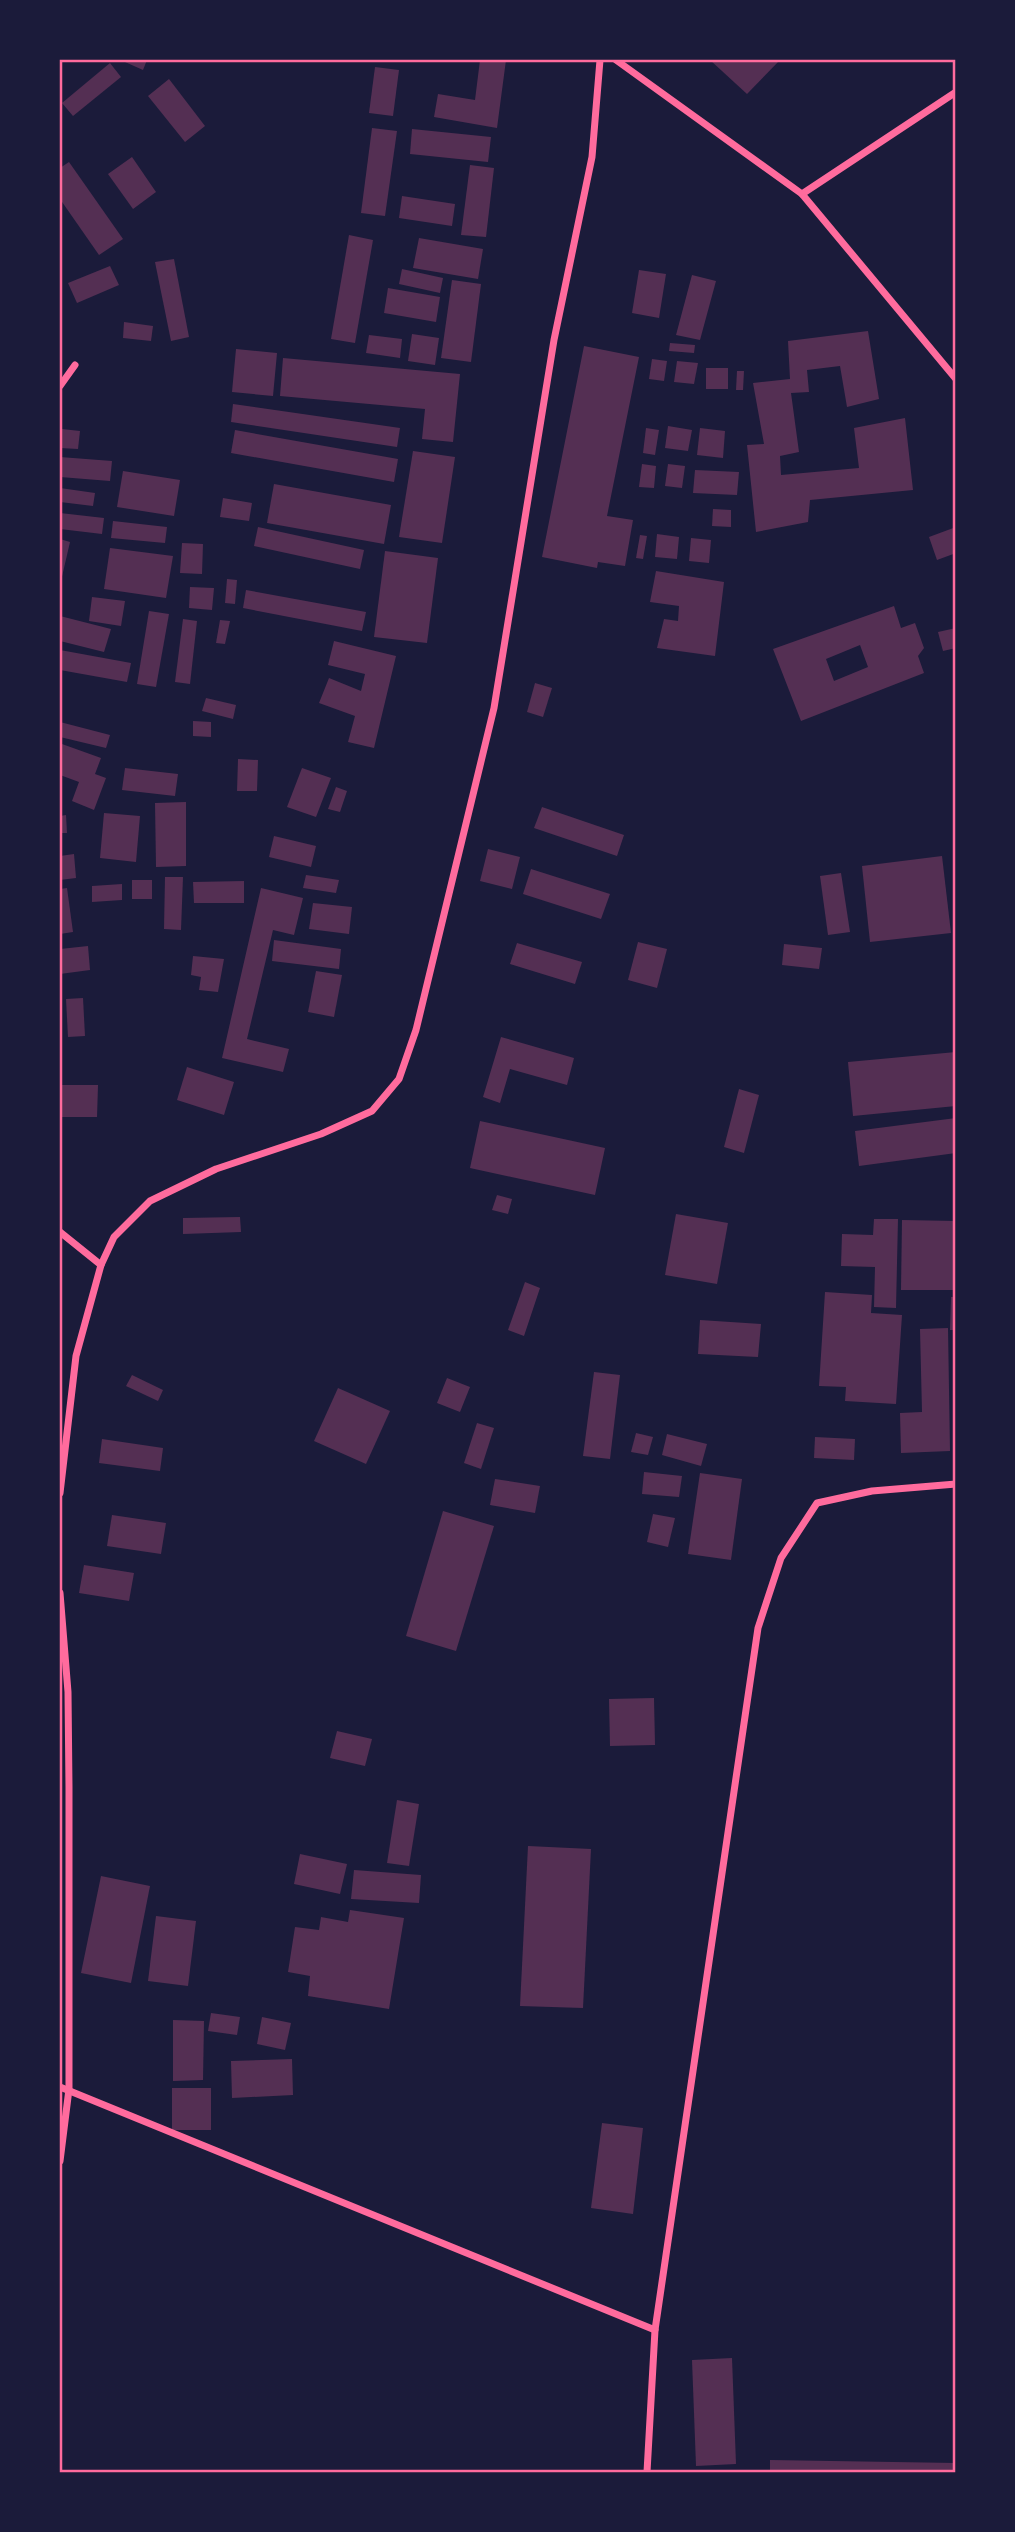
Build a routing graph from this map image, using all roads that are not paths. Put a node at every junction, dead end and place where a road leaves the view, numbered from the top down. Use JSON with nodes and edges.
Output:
{"nodes":[{"id":1,"x":600,"y":60,"type":"edge"},
{"id":2,"x":616,"y":60,"type":"edge"},
{"id":3,"x":956,"y":92,"type":"edge"},
{"id":4,"x":802,"y":194,"type":"junction"},
{"id":5,"x":75,"y":365,"type":"dead end"},
{"id":6,"x":956,"y":379,"type":"edge"},
{"id":7,"x":60,"y":387,"type":"edge"},
{"id":8,"x":60,"y":1232,"type":"edge"},
{"id":9,"x":101,"y":1265,"type":"junction"},
{"id":10,"x":956,"y":1484,"type":"edge"},
{"id":11,"x":60,"y":1493,"type":"edge"},
{"id":12,"x":60,"y":1593,"type":"edge"},
{"id":13,"x":60,"y":2087,"type":"edge"},
{"id":14,"x":69,"y":2089,"type":"junction"},
{"id":15,"x":60,"y":2161,"type":"edge"},
{"id":16,"x":655,"y":2330,"type":"junction"},
{"id":17,"x":647,"y":2473,"type":"edge"}],
"edges":[{"from":1,"to":9,"type":"street"},
{"from":2,"to":4,"type":"street"},
{"from":3,"to":4,"type":"street"},
{"from":4,"to":6,"type":"street"},
{"from":5,"to":7,"type":"street"},
{"from":8,"to":9,"type":"street"},
{"from":9,"to":11,"type":"street"},
{"from":10,"to":16,"type":"street"},
{"from":12,"to":14,"type":"street"},
{"from":13,"to":14,"type":"street"},
{"from":14,"to":15,"type":"street"},
{"from":14,"to":16,"type":"street"},
{"from":16,"to":17,"type":"street"}]}
